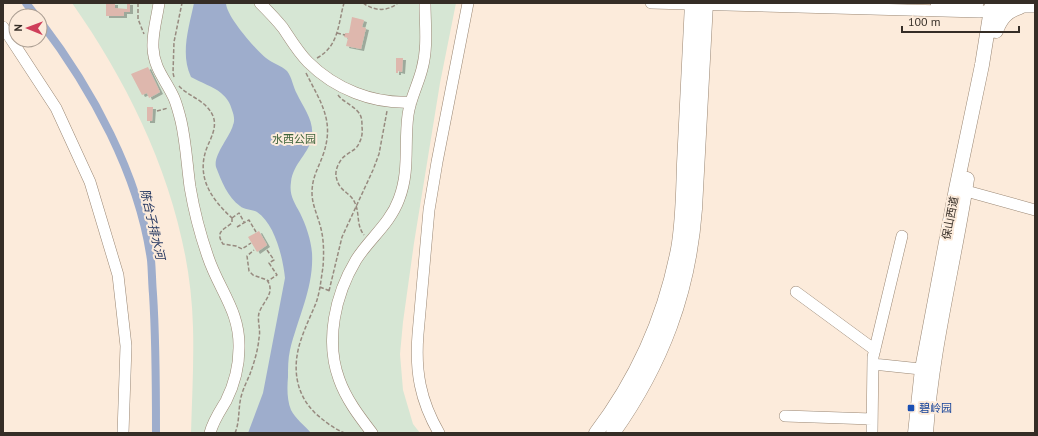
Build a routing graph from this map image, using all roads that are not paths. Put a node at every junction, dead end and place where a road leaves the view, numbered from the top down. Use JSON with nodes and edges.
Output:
{"nodes":[{"id":1,"x":159,"y":3,"type":"edge"},
{"id":2,"x":260,"y":3,"type":"edge"},
{"id":3,"x":425,"y":3,"type":"edge"},
{"id":4,"x":464,"y":3,"type":"edge"},
{"id":5,"x":468,"y":3,"type":"edge"},
{"id":6,"x":651,"y":3,"type":"edge"},
{"id":7,"x":930,"y":3,"type":"edge"},
{"id":8,"x":978,"y":3,"type":"edge"},
{"id":9,"x":699,"y":4,"type":"edge"},
{"id":10,"x":1004,"y":6,"type":"edge"},
{"id":11,"x":1035,"y":7,"type":"edge"},
{"id":12,"x":3,"y":26,"type":"edge"},
{"id":13,"x":992,"y":31,"type":"junction"},
{"id":14,"x":411,"y":102,"type":"junction"},
{"id":15,"x":961,"y":190,"type":"junction"},
{"id":16,"x":1035,"y":210,"type":"edge"},
{"id":17,"x":902,"y":236,"type":"dead end"},
{"id":18,"x":796,"y":292,"type":"dead end"},
{"id":19,"x":875,"y":350,"type":"junction"},
{"id":20,"x":873,"y":364,"type":"junction"},
{"id":21,"x":928,"y":370,"type":"junction"},
{"id":22,"x":785,"y":416,"type":"dead end"},
{"id":23,"x":872,"y":419,"type":"junction"},
{"id":24,"x":123,"y":433,"type":"edge"},
{"id":25,"x":210,"y":433,"type":"edge"},
{"id":26,"x":372,"y":433,"type":"edge"},
{"id":27,"x":434,"y":433,"type":"edge"},
{"id":28,"x":439,"y":433,"type":"edge"},
{"id":29,"x":596,"y":433,"type":"edge"},
{"id":30,"x":613,"y":433,"type":"edge"},
{"id":31,"x":872,"y":433,"type":"edge"},
{"id":32,"x":915,"y":433,"type":"edge"},
{"id":33,"x":926,"y":433,"type":"edge"}],
"edges":[{"from":1,"to":25,"type":"street"},
{"from":2,"to":14,"type":"street"},
{"from":3,"to":14,"type":"street"},
{"from":4,"to":27,"type":"street"},
{"from":5,"to":28,"type":"street"},
{"from":6,"to":9,"type":"street"},
{"from":7,"to":8,"type":"street"},
{"from":9,"to":10,"type":"street"},
{"from":9,"to":29,"type":"main road"},
{"from":9,"to":30,"type":"main road"},
{"from":10,"to":11,"type":"street"},
{"from":10,"to":13,"type":"main road","name":"保山西道"},
{"from":10,"to":13,"type":"main road"},
{"from":12,"to":24,"type":"street"},
{"from":13,"to":15,"type":"main road","name":"保山西道"},
{"from":14,"to":26,"type":"street"},
{"from":15,"to":16,"type":"street"},
{"from":15,"to":21,"type":"main road","name":"保山西道"},
{"from":17,"to":19,"type":"street"},
{"from":18,"to":19,"type":"street"},
{"from":19,"to":20,"type":"street"},
{"from":20,"to":21,"type":"street"},
{"from":20,"to":23,"type":"street"},
{"from":21,"to":32,"type":"main road","name":"保山西道"},
{"from":21,"to":33,"type":"main road","name":"保山西道"},
{"from":22,"to":23,"type":"street"},
{"from":23,"to":31,"type":"street"}]}
